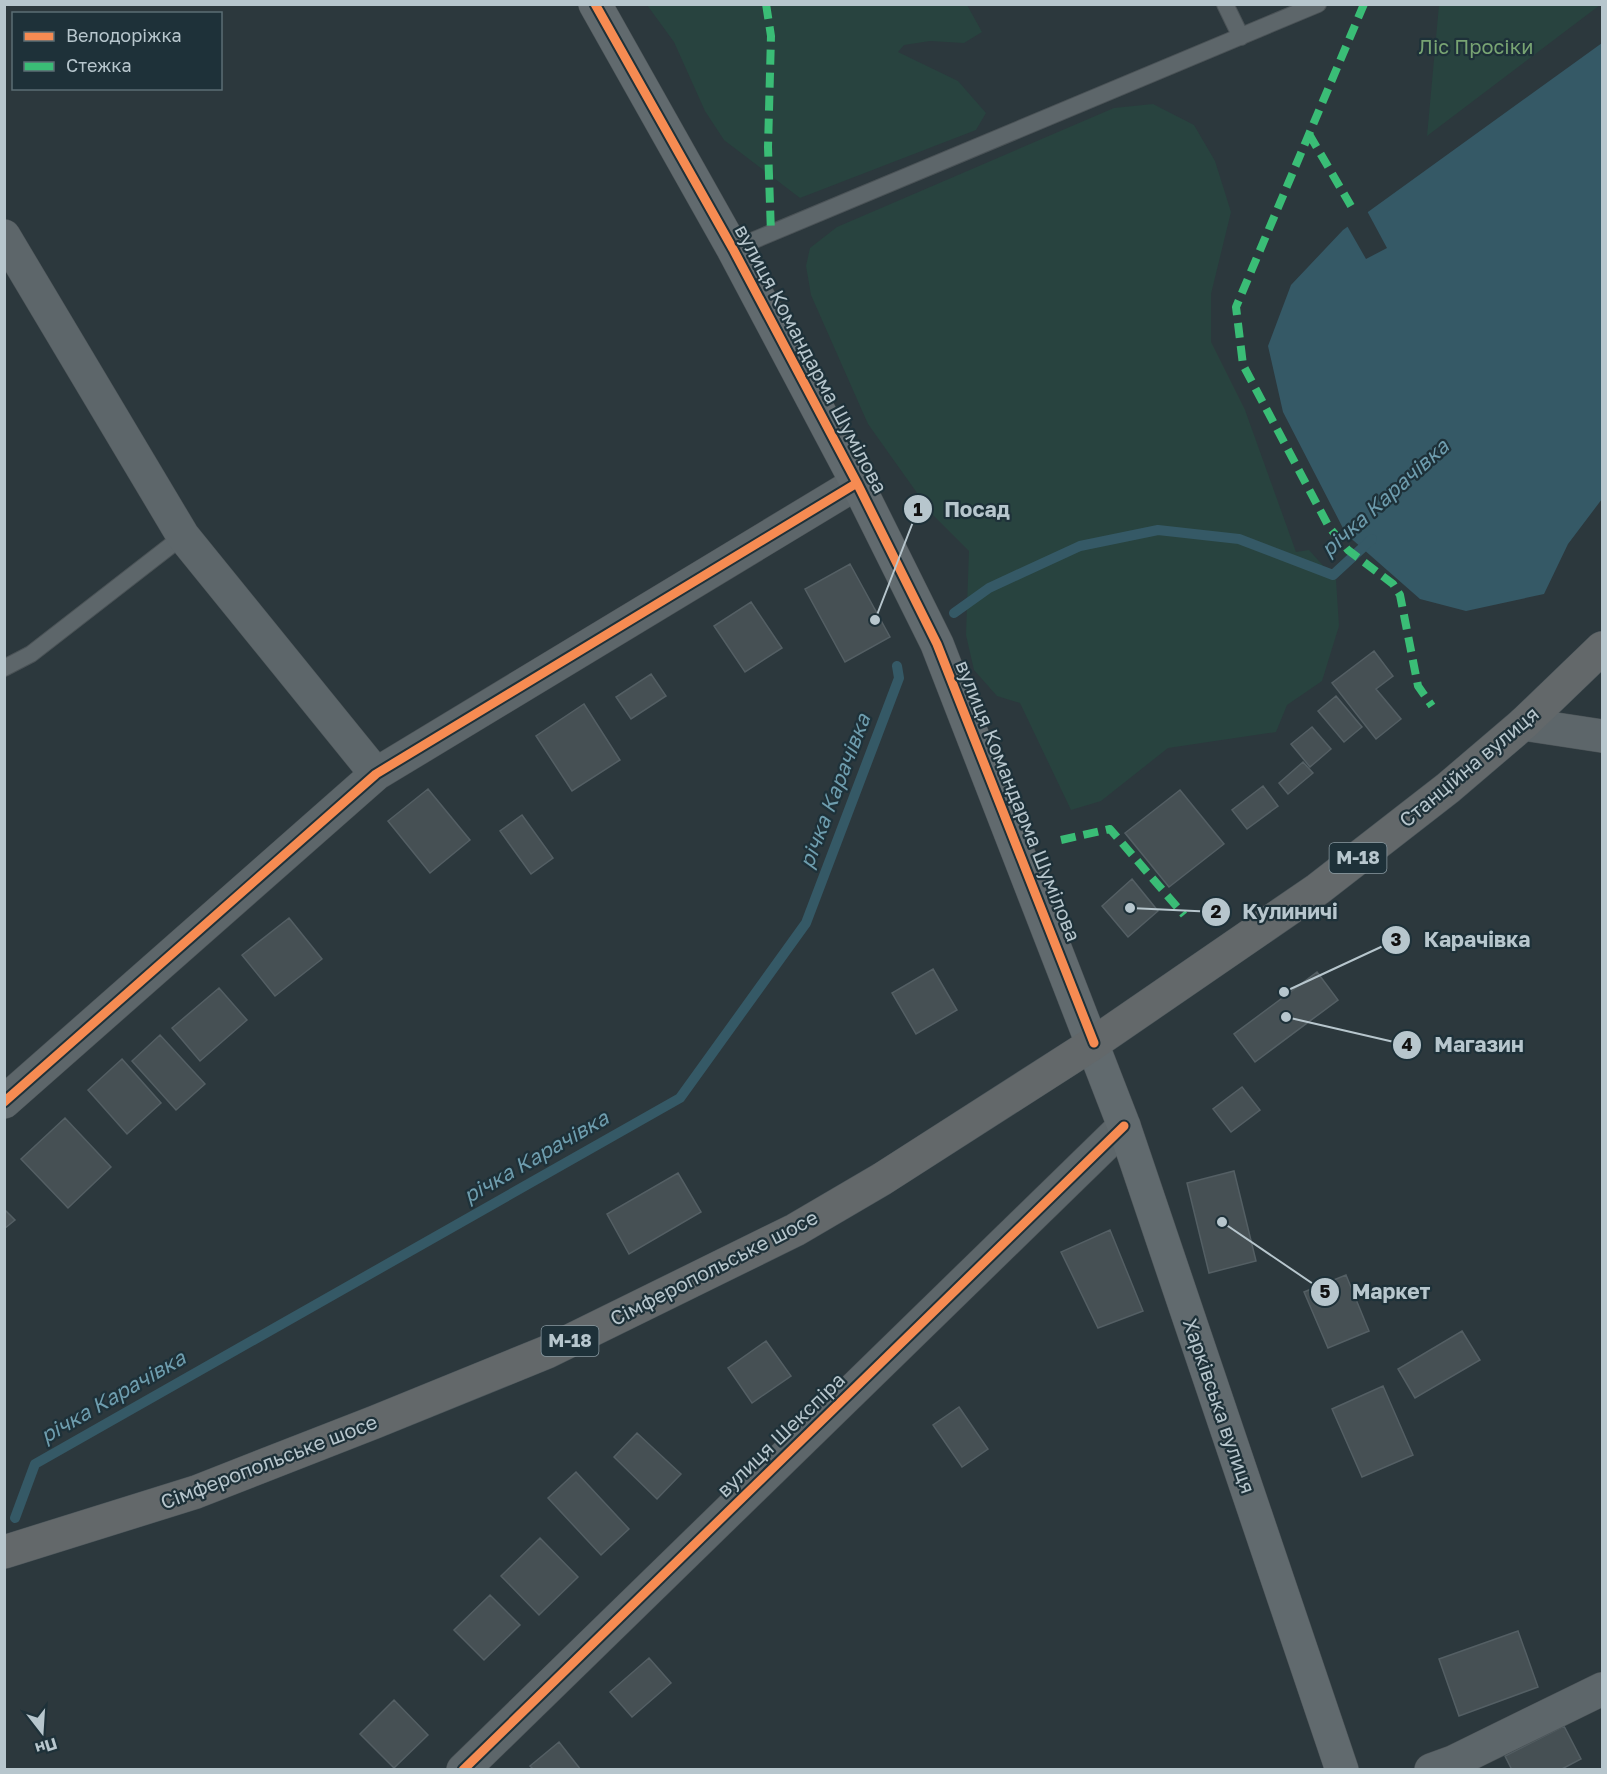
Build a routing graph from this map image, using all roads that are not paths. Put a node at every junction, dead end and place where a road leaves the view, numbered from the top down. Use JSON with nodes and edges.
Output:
{"nodes":[{"id":1,"x":595,"y":4,"type":"edge"},
{"id":2,"x":1225,"y":4,"type":"edge"},
{"id":3,"x":1318,"y":4,"type":"edge"},
{"id":4,"x":1241,"y":38,"type":"junction"},
{"id":5,"x":4,"y":236,"type":"edge"},
{"id":6,"x":733,"y":249,"type":"junction"},
{"id":7,"x":857,"y":483,"type":"junction"},
{"id":8,"x":183,"y":536,"type":"junction"},
{"id":9,"x":1602,"y":648,"type":"edge"},
{"id":10,"x":4,"y":668,"type":"edge"},
{"id":11,"x":1523,"y":724,"type":"junction"},
{"id":12,"x":1602,"y":736,"type":"edge"},
{"id":13,"x":376,"y":774,"type":"junction"},
{"id":14,"x":1094,"y":1043,"type":"junction"},
{"id":15,"x":4,"y":1102,"type":"edge"},
{"id":16,"x":1125,"y":1126,"type":"junction"},
{"id":17,"x":4,"y":1552,"type":"edge"},
{"id":18,"x":1602,"y":1689,"type":"edge"},
{"id":19,"x":463,"y":1770,"type":"edge"},
{"id":20,"x":1342,"y":1770,"type":"edge"},
{"id":21,"x":1431,"y":1770,"type":"edge"}],
"edges":[{"from":1,"to":6,"type":"street","name":"вулиця Командарма Шумілова"},
{"from":2,"to":4,"type":"lane"},
{"from":3,"to":4,"type":"lane"},
{"from":4,"to":6,"type":"lane"},
{"from":5,"to":8,"type":"street"},
{"from":6,"to":7,"type":"street","name":"вулиця Командарма Шумілова"},
{"from":7,"to":13,"type":"street"},
{"from":7,"to":14,"type":"street","name":"вулиця Командарма Шумілова"},
{"from":8,"to":10,"type":"lane"},
{"from":8,"to":13,"type":"street"},
{"from":9,"to":11,"type":"highway","name":"Станційна вулиця","number":"М-18"},
{"from":11,"to":12,"type":"street"},
{"from":11,"to":14,"type":"highway","name":"Станційна вулиця","number":"М-18"},
{"from":13,"to":15,"type":"street"},
{"from":14,"to":16,"type":"street","name":"Харківська вулиця"},
{"from":14,"to":17,"type":"highway","name":"Сімферопольське шосе","number":"М-18"},
{"from":16,"to":19,"type":"street","name":"вулиця Шекспіра"},
{"from":16,"to":20,"type":"street","name":"Харківська вулиця"},
{"from":18,"to":21,"type":"street"}]}
